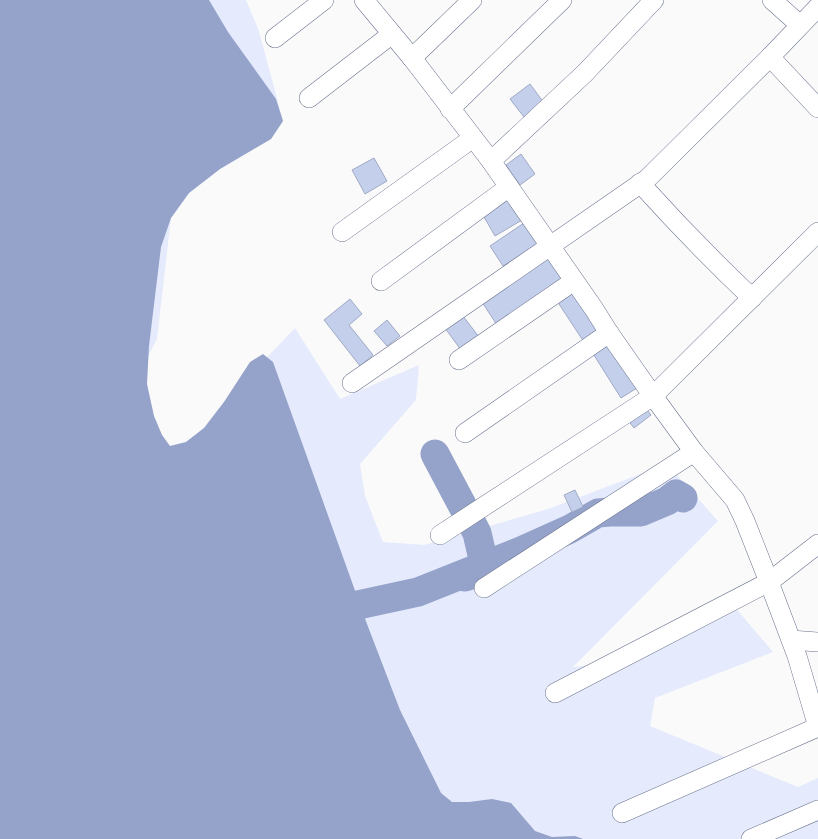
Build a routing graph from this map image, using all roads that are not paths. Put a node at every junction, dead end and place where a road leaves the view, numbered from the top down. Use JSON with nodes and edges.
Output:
{"nodes":[{"id":1,"x":324,"y":0,"type":"edge"},
{"id":2,"x":472,"y":0,"type":"edge"},
{"id":3,"x":562,"y":0,"type":"edge"},
{"id":4,"x":654,"y":0,"type":"edge"},
{"id":5,"x":772,"y":0,"type":"edge"},
{"id":6,"x":374,"y":3,"type":"edge"},
{"id":7,"x":818,"y":7,"type":"edge"},
{"id":8,"x":800,"y":24,"type":"junction"},
{"id":9,"x":392,"y":34,"type":"junction"},
{"id":10,"x":275,"y":38,"type":"dead end"},
{"id":11,"x":770,"y":57,"type":"junction"},
{"id":12,"x":412,"y":58,"type":"junction"},
{"id":13,"x":309,"y":98,"type":"dead end"},
{"id":14,"x":818,"y":108,"type":"edge"},
{"id":15,"x":450,"y":109,"type":"junction"},
{"id":16,"x":473,"y":138,"type":"junction"},
{"id":17,"x":491,"y":161,"type":"junction"},
{"id":18,"x":640,"y":183,"type":"junction"},
{"id":19,"x":509,"y":187,"type":"junction"},
{"id":20,"x":342,"y":232,"type":"dead end"},
{"id":21,"x":814,"y":244,"type":"edge"},
{"id":22,"x":549,"y":246,"type":"junction"},
{"id":23,"x":381,"y":281,"type":"dead end"},
{"id":24,"x":574,"y":281,"type":"junction"},
{"id":25,"x":752,"y":298,"type":"junction"},
{"id":26,"x":609,"y":333,"type":"junction"},
{"id":27,"x":459,"y":360,"type":"dead end"},
{"id":28,"x":352,"y":383,"type":"dead end"},
{"id":29,"x":653,"y":396,"type":"junction"},
{"id":30,"x":465,"y":433,"type":"dead end"},
{"id":31,"x":694,"y":452,"type":"junction"},
{"id":32,"x":440,"y":535,"type":"dead end"},
{"id":33,"x":818,"y":544,"type":"edge"},
{"id":34,"x":769,"y":582,"type":"junction"},
{"id":35,"x":484,"y":588,"type":"dead end"},
{"id":36,"x":791,"y":640,"type":"junction"},
{"id":37,"x":818,"y":642,"type":"edge"},
{"id":38,"x":555,"y":693,"type":"dead end"},
{"id":39,"x":818,"y":727,"type":"edge"},
{"id":40,"x":818,"y":810,"type":"edge"},
{"id":41,"x":622,"y":814,"type":"dead end"},
{"id":42,"x":751,"y":839,"type":"edge"}],
"edges":[{"from":1,"to":10,"type":"street"},
{"from":2,"to":12,"type":"street"},
{"from":3,"to":15,"type":"street"},
{"from":4,"to":17,"type":"street"},
{"from":5,"to":8,"type":"street"},
{"from":6,"to":9,"type":"street"},
{"from":7,"to":8,"type":"street"},
{"from":8,"to":11,"type":"street"},
{"from":9,"to":12,"type":"street"},
{"from":9,"to":13,"type":"street"},
{"from":11,"to":14,"type":"street"},
{"from":11,"to":18,"type":"street"},
{"from":12,"to":15,"type":"street"},
{"from":15,"to":16,"type":"street"},
{"from":16,"to":17,"type":"street"},
{"from":16,"to":20,"type":"street"},
{"from":17,"to":19,"type":"street"},
{"from":18,"to":22,"type":"street"},
{"from":18,"to":25,"type":"street"},
{"from":19,"to":22,"type":"street"},
{"from":19,"to":23,"type":"street"},
{"from":21,"to":25,"type":"street"},
{"from":22,"to":24,"type":"street"},
{"from":22,"to":28,"type":"street"},
{"from":24,"to":26,"type":"street"},
{"from":24,"to":27,"type":"street"},
{"from":25,"to":29,"type":"street"},
{"from":26,"to":29,"type":"street"},
{"from":26,"to":30,"type":"street"},
{"from":29,"to":31,"type":"street"},
{"from":29,"to":32,"type":"street"},
{"from":31,"to":34,"type":"street"},
{"from":31,"to":35,"type":"street"},
{"from":33,"to":34,"type":"street"},
{"from":34,"to":36,"type":"street"},
{"from":34,"to":38,"type":"street"},
{"from":36,"to":37,"type":"street"},
{"from":36,"to":39,"type":"street"},
{"from":39,"to":41,"type":"street"},
{"from":40,"to":42,"type":"street"}]}
